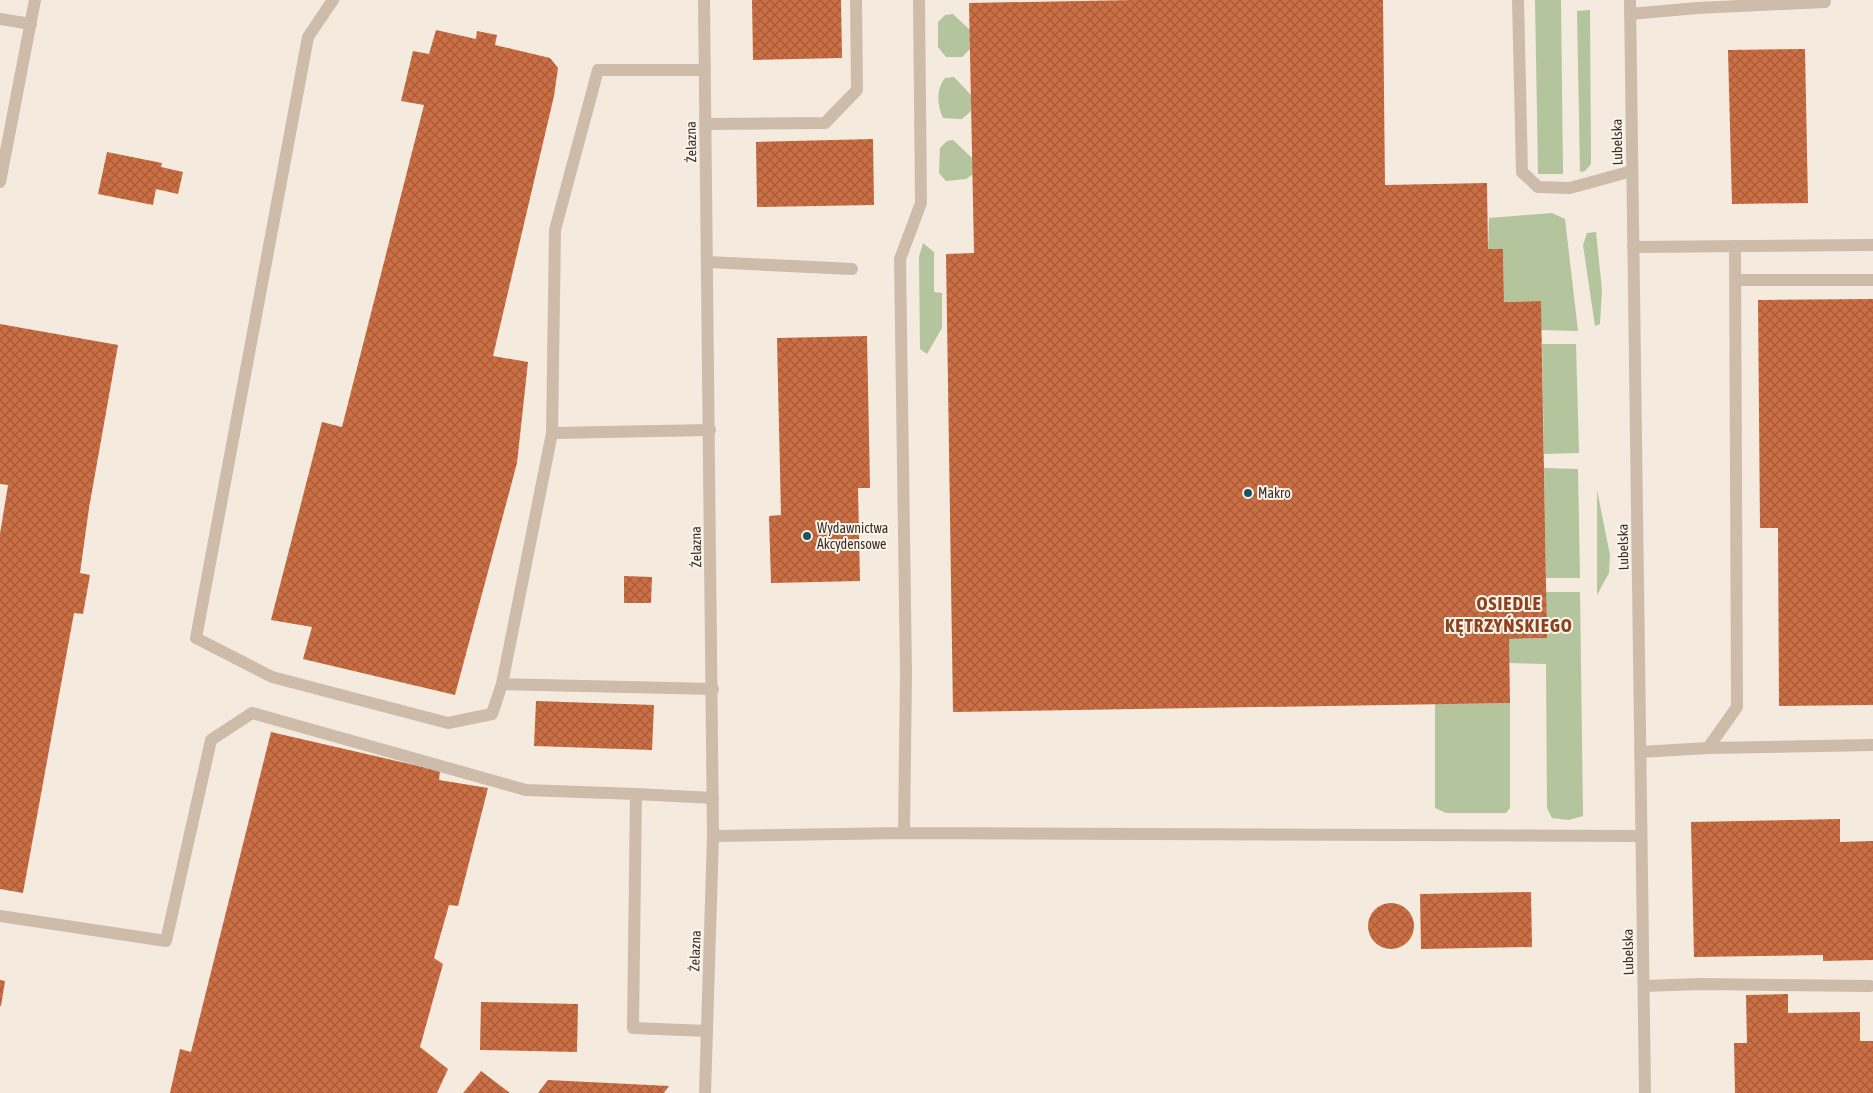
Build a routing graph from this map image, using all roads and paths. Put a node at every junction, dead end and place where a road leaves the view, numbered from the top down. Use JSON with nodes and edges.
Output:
{"nodes":[{"id":1,"x":35,"y":0,"type":"edge"},
{"id":2,"x":333,"y":0,"type":"edge"},
{"id":3,"x":704,"y":0,"type":"edge"},
{"id":4,"x":856,"y":0,"type":"edge"},
{"id":5,"x":920,"y":0,"type":"edge"},
{"id":6,"x":1518,"y":0,"type":"edge"},
{"id":7,"x":1630,"y":0,"type":"edge"},
{"id":8,"x":1825,"y":2,"type":"dead end"},
{"id":9,"x":1630,"y":14,"type":"junction"},
{"id":10,"x":0,"y":19,"type":"edge"},
{"id":11,"x":31,"y":24,"type":"junction"},
{"id":12,"x":705,"y":70,"type":"junction"},
{"id":13,"x":706,"y":124,"type":"junction"},
{"id":14,"x":1632,"y":171,"type":"junction"},
{"id":15,"x":0,"y":182,"type":"edge"},
{"id":16,"x":1873,"y":245,"type":"edge"},
{"id":17,"x":1735,"y":246,"type":"junction"},
{"id":18,"x":1634,"y":247,"type":"junction"},
{"id":19,"x":708,"y":262,"type":"junction"},
{"id":20,"x":852,"y":270,"type":"dead end"},
{"id":21,"x":1734,"y":280,"type":"junction"},
{"id":22,"x":1873,"y":280,"type":"edge"},
{"id":23,"x":710,"y":430,"type":"junction"},
{"id":24,"x":552,"y":433,"type":"junction"},
{"id":25,"x":502,"y":684,"type":"junction"},
{"id":26,"x":713,"y":689,"type":"junction"},
{"id":27,"x":1873,"y":745,"type":"edge"},
{"id":28,"x":1708,"y":748,"type":"junction"},
{"id":29,"x":1640,"y":752,"type":"junction"},
{"id":30,"x":636,"y":794,"type":"junction"},
{"id":31,"x":713,"y":798,"type":"junction"},
{"id":32,"x":904,"y":834,"type":"junction"},
{"id":33,"x":714,"y":836,"type":"junction"},
{"id":34,"x":1642,"y":836,"type":"junction"},
{"id":35,"x":0,"y":916,"type":"edge"},
{"id":36,"x":1644,"y":986,"type":"junction"},
{"id":37,"x":1870,"y":986,"type":"dead end"},
{"id":38,"x":707,"y":1031,"type":"junction"},
{"id":39,"x":705,"y":1093,"type":"edge"},
{"id":40,"x":1645,"y":1093,"type":"edge"}],
"edges":[{"from":1,"to":11,"type":"street"},
{"from":2,"to":25,"type":"street"},
{"from":3,"to":12,"type":"street","name":"Żelazna"},
{"from":4,"to":13,"type":"street"},
{"from":5,"to":32,"type":"street"},
{"from":6,"to":14,"type":"street"},
{"from":7,"to":9,"type":"street","name":"Lubelska"},
{"from":8,"to":9,"type":"street"},
{"from":9,"to":14,"type":"street","name":"Lubelska"},
{"from":10,"to":11,"type":"street"},
{"from":11,"to":15,"type":"street"},
{"from":12,"to":13,"type":"street","name":"Żelazna"},
{"from":12,"to":24,"type":"street"},
{"from":13,"to":19,"type":"street","name":"Żelazna"},
{"from":14,"to":18,"type":"street","name":"Lubelska"},
{"from":16,"to":17,"type":"street"},
{"from":17,"to":18,"type":"street"},
{"from":17,"to":21,"type":"street"},
{"from":18,"to":29,"type":"street","name":"Lubelska"},
{"from":19,"to":20,"type":"street"},
{"from":19,"to":23,"type":"street","name":"Żelazna"},
{"from":21,"to":22,"type":"street"},
{"from":21,"to":28,"type":"street"},
{"from":23,"to":24,"type":"street"},
{"from":23,"to":26,"type":"street","name":"Żelazna"},
{"from":24,"to":25,"type":"street"},
{"from":25,"to":26,"type":"street"},
{"from":26,"to":31,"type":"street","name":"Żelazna"},
{"from":27,"to":28,"type":"street"},
{"from":28,"to":29,"type":"street"},
{"from":29,"to":34,"type":"street","name":"Lubelska"},
{"from":30,"to":31,"type":"street"},
{"from":30,"to":35,"type":"street"},
{"from":30,"to":38,"type":"street"},
{"from":31,"to":33,"type":"street","name":"Żelazna"},
{"from":32,"to":33,"type":"street"},
{"from":32,"to":34,"type":"street"},
{"from":33,"to":38,"type":"street","name":"Żelazna"},
{"from":34,"to":36,"type":"street","name":"Lubelska"},
{"from":36,"to":37,"type":"street"},
{"from":36,"to":40,"type":"street","name":"Lubelska"},
{"from":38,"to":39,"type":"street","name":"Żelazna"}]}
